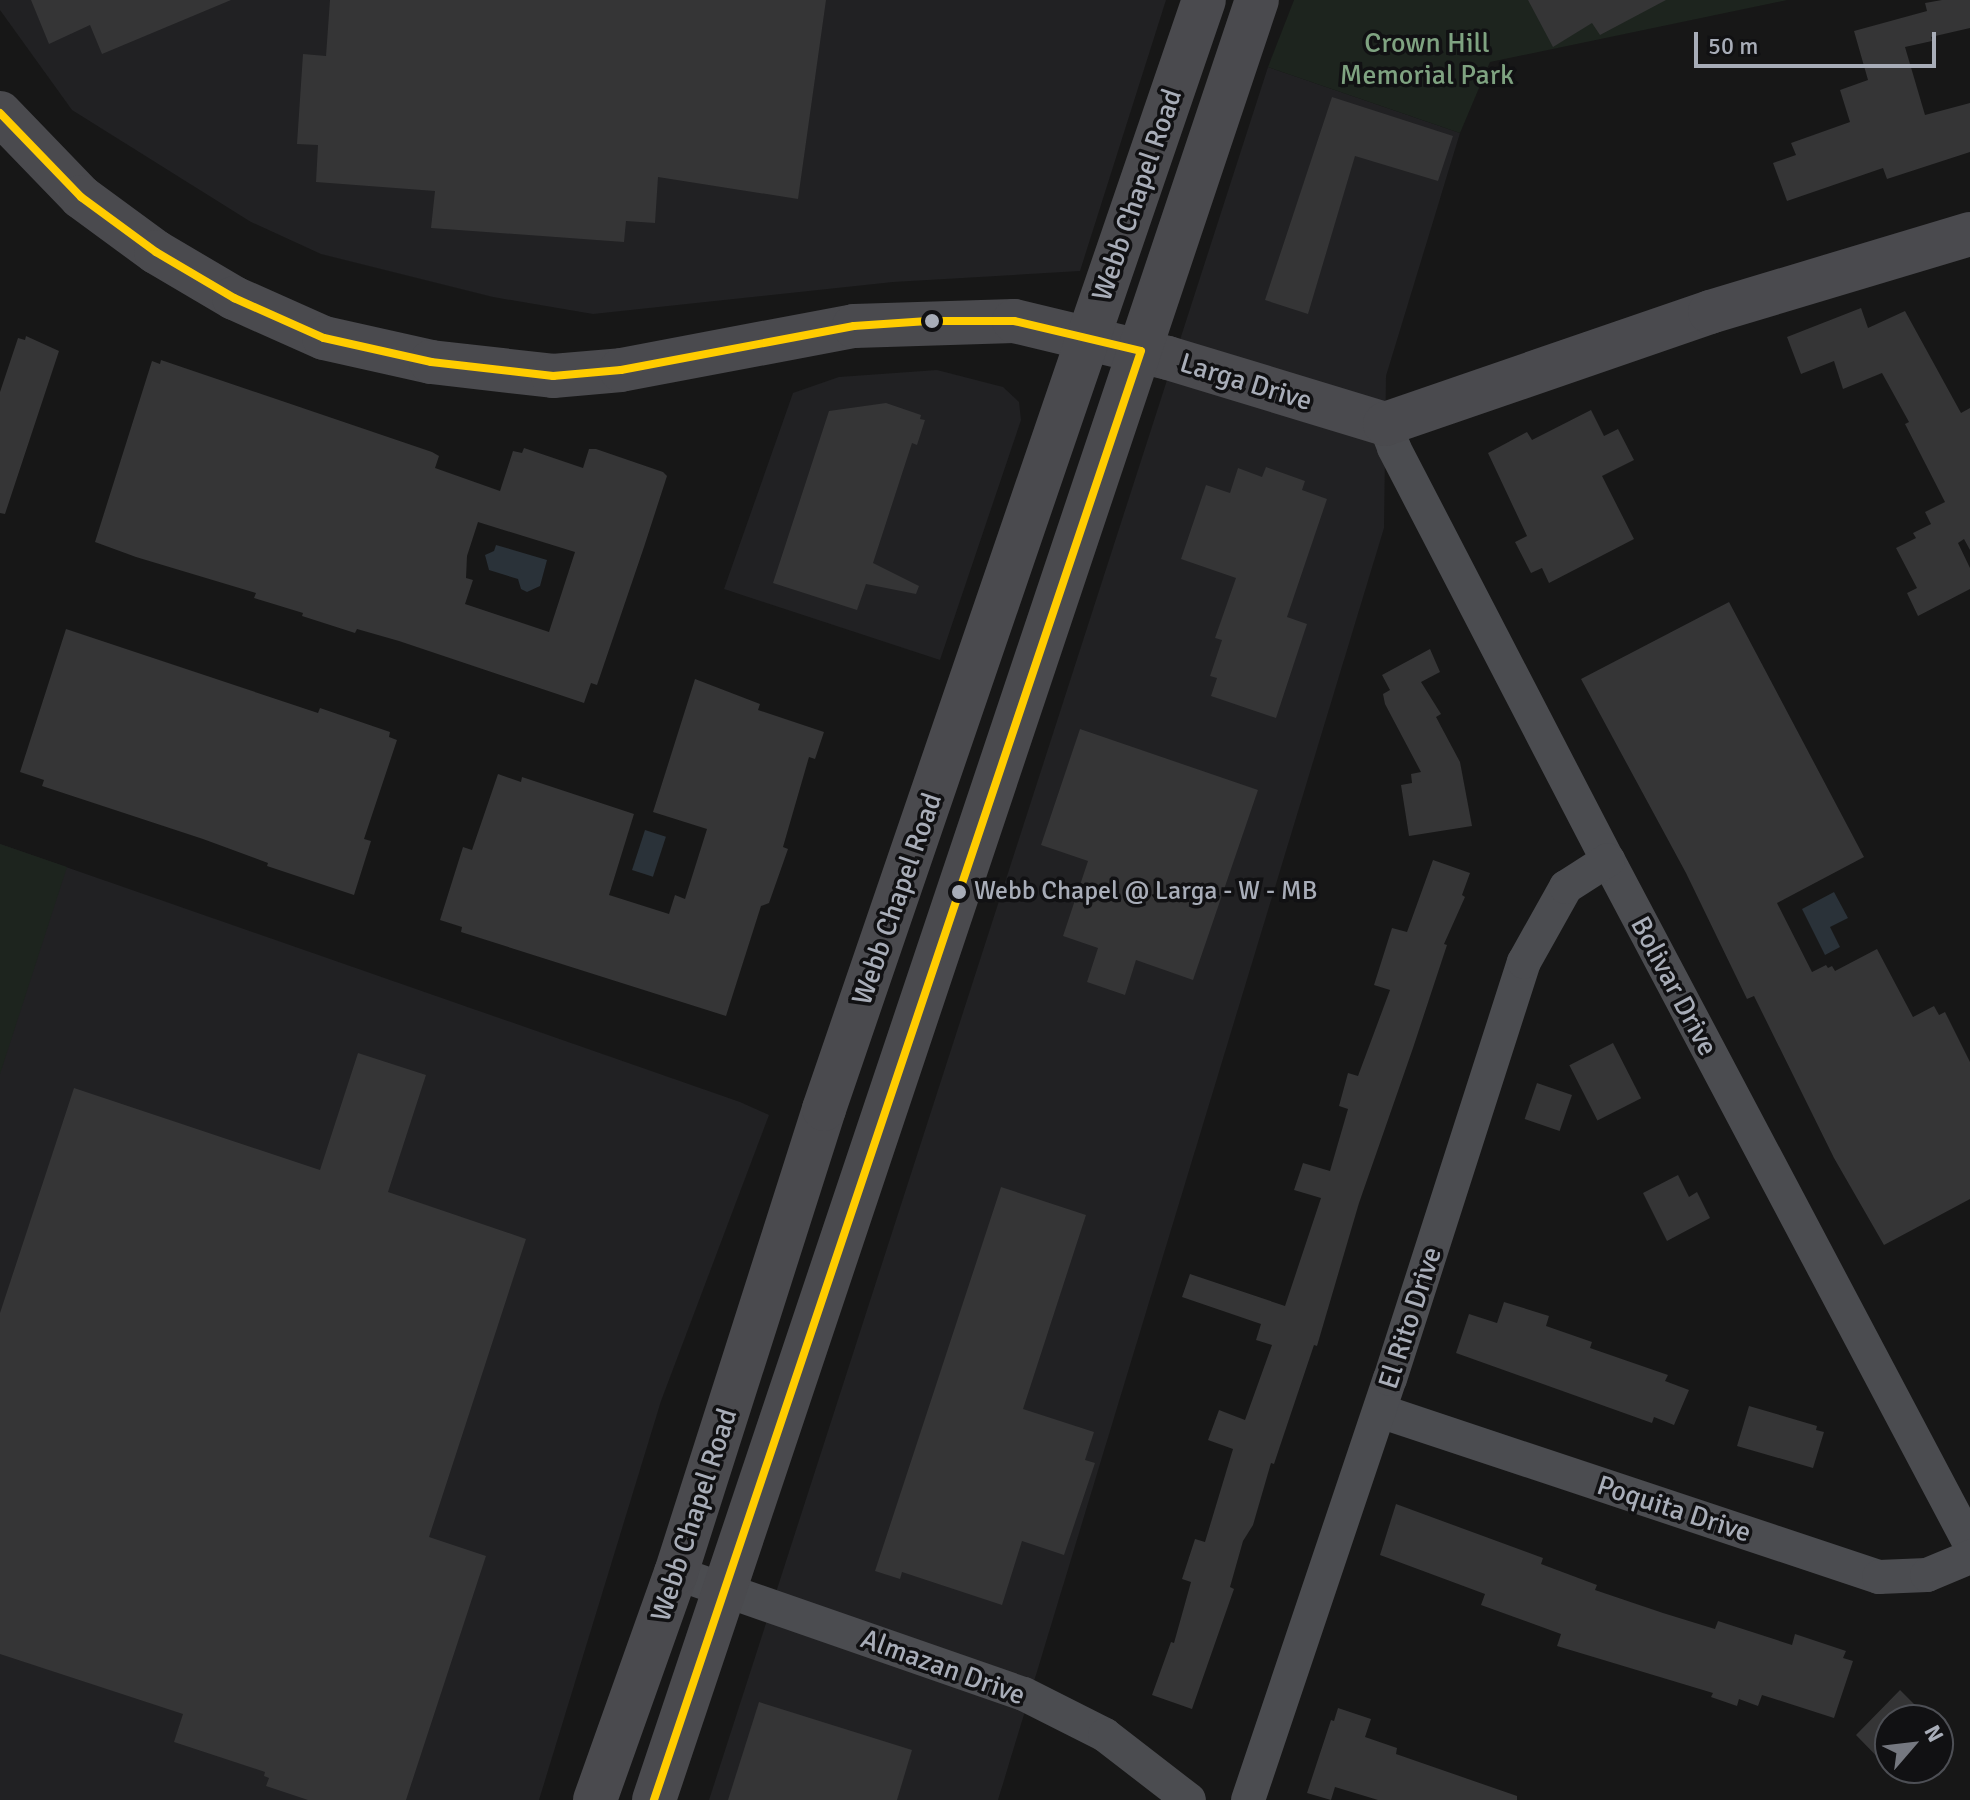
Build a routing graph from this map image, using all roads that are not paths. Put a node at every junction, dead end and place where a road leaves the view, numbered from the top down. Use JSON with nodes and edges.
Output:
{"nodes":[{"id":1,"x":1204,"y":0,"type":"edge"},
{"id":2,"x":1257,"y":0,"type":"edge"},
{"id":3,"x":0,"y":113,"type":"edge"},
{"id":4,"x":1967,"y":241,"type":"edge"},
{"id":5,"x":1089,"y":338,"type":"junction"},
{"id":6,"x":1141,"y":351,"type":"junction"},
{"id":7,"x":1385,"y":424,"type":"junction"},
{"id":8,"x":919,"y":836,"type":"junction"},
{"id":9,"x":972,"y":852,"type":"junction"},
{"id":10,"x":1608,"y":860,"type":"junction"},
{"id":11,"x":1380,"y":1411,"type":"junction"},
{"id":12,"x":1970,"y":1544,"type":"edge"},
{"id":13,"x":1970,"y":1557,"type":"edge"},
{"id":14,"x":676,"y":1573,"type":"junction"},
{"id":15,"x":724,"y":1590,"type":"junction"},
{"id":16,"x":595,"y":1800,"type":"edge"},
{"id":17,"x":654,"y":1800,"type":"edge"},
{"id":18,"x":1189,"y":1800,"type":"edge"},
{"id":19,"x":1248,"y":1800,"type":"edge"}],
"edges":[{"from":1,"to":5,"type":"main road","name":"Webb Chapel Road"},
{"from":2,"to":6,"type":"main road","name":"Webb Chapel Road"},
{"from":3,"to":5,"type":"main road","name":"Larga Drive"},
{"from":4,"to":7,"type":"main road"},
{"from":5,"to":6,"type":"main road","name":"Larga Drive"},
{"from":5,"to":8,"type":"main road","name":"Webb Chapel Road"},
{"from":6,"to":7,"type":"main road","name":"Larga Drive"},
{"from":6,"to":9,"type":"main road","name":"Webb Chapel Road"},
{"from":7,"to":10,"type":"street","name":"Bolivar Drive"},
{"from":8,"to":9,"type":"main road"},
{"from":8,"to":14,"type":"main road","name":"Webb Chapel Road"},
{"from":9,"to":15,"type":"main road","name":"Webb Chapel Road"},
{"from":10,"to":11,"type":"street","name":"El Rito Drive"},
{"from":10,"to":12,"type":"street","name":"Bolivar Drive"},
{"from":11,"to":13,"type":"street","name":"Poquita Drive"},
{"from":11,"to":19,"type":"street","name":"El Rito Drive"},
{"from":14,"to":15,"type":"street","name":"Almazan Drive"},
{"from":14,"to":16,"type":"main road","name":"Webb Chapel Road"},
{"from":15,"to":17,"type":"main road","name":"Webb Chapel Road"},
{"from":15,"to":18,"type":"street","name":"Almazan Drive"}]}
